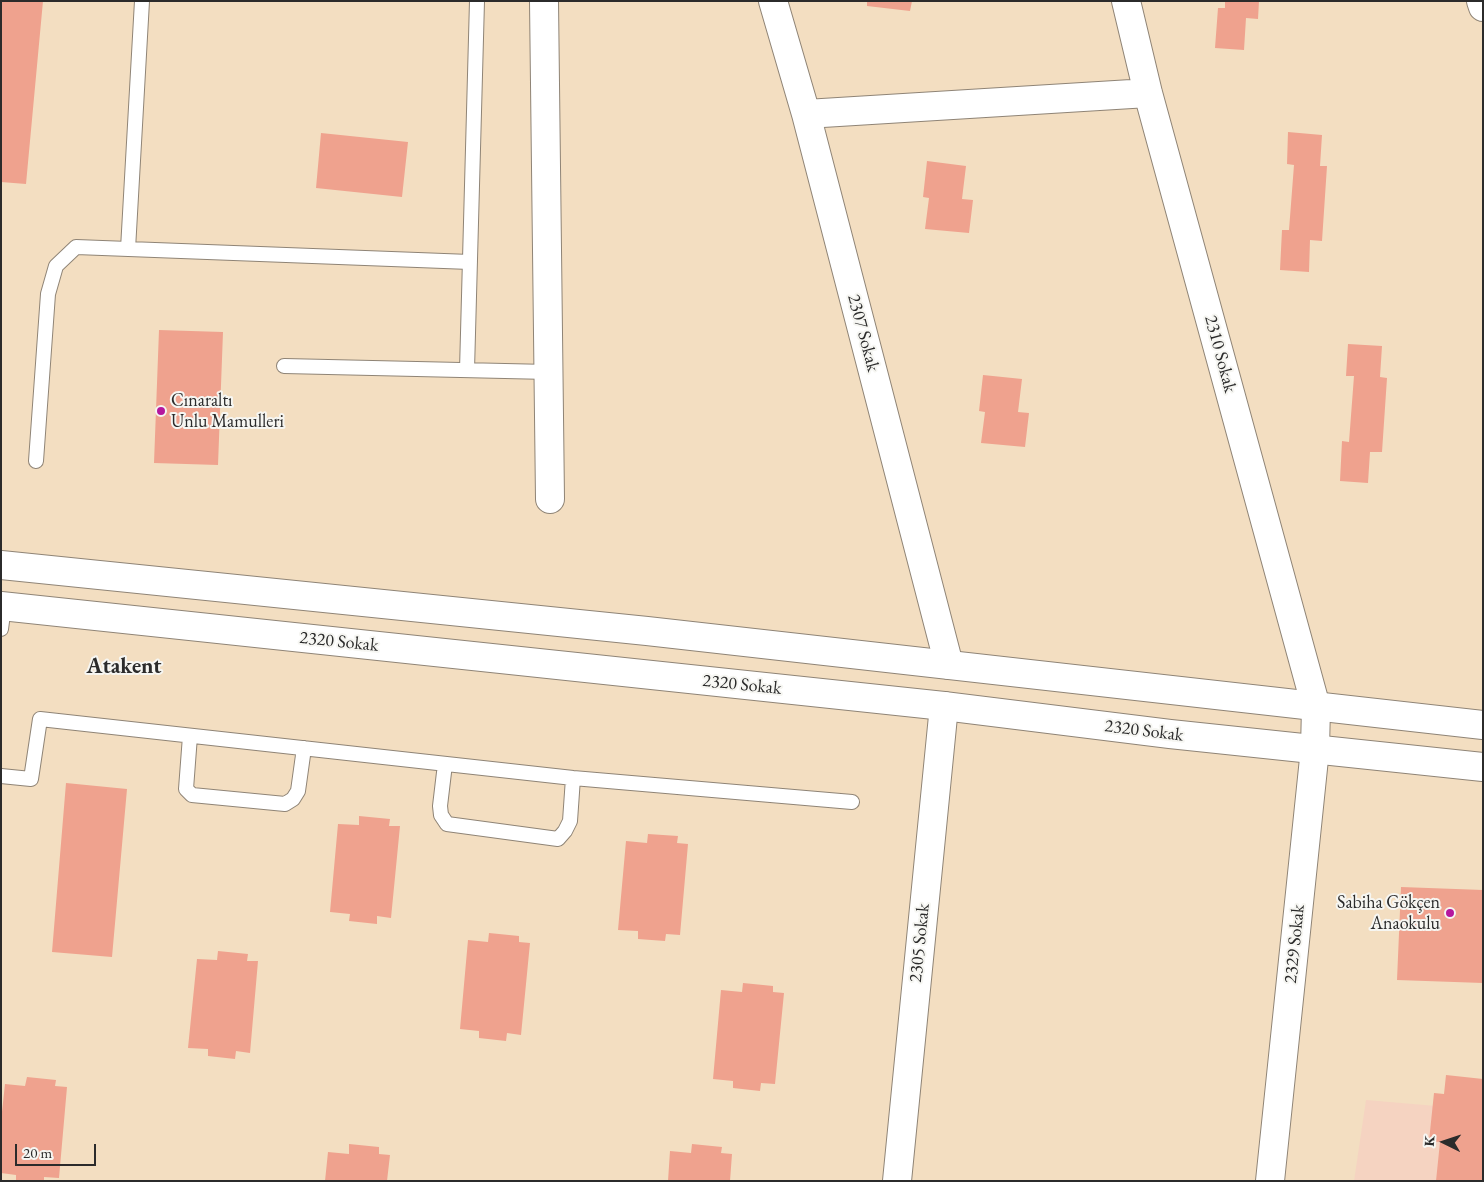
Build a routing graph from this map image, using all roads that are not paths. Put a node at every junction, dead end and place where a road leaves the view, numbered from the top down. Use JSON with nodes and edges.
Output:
{"nodes":[{"id":1,"x":142,"y":1,"type":"edge"},
{"id":2,"x":477,"y":1,"type":"edge"},
{"id":3,"x":544,"y":1,"type":"edge"},
{"id":4,"x":773,"y":1,"type":"edge"},
{"id":5,"x":1126,"y":1,"type":"edge"},
{"id":6,"x":1481,"y":1,"type":"edge"},
{"id":7,"x":1483,"y":7,"type":"edge"},
{"id":8,"x":1148,"y":94,"type":"junction"},
{"id":9,"x":806,"y":114,"type":"junction"},
{"id":10,"x":128,"y":249,"type":"junction"},
{"id":11,"x":470,"y":262,"type":"junction"},
{"id":12,"x":284,"y":366,"type":"dead end"},
{"id":13,"x":466,"y":370,"type":"junction"},
{"id":14,"x":549,"y":372,"type":"junction"},
{"id":15,"x":36,"y":461,"type":"dead end"},
{"id":16,"x":550,"y":498,"type":"dead end"},
{"id":17,"x":1,"y":565,"type":"edge"},
{"id":18,"x":2,"y":613,"type":"edge"},
{"id":19,"x":949,"y":665,"type":"junction"},
{"id":20,"x":944,"y":706,"type":"junction"},
{"id":21,"x":1316,"y":707,"type":"junction"},
{"id":22,"x":1483,"y":725,"type":"edge"},
{"id":23,"x":190,"y":736,"type":"junction"},
{"id":24,"x":304,"y":748,"type":"junction"},
{"id":25,"x":1315,"y":749,"type":"junction"},
{"id":26,"x":445,"y":764,"type":"junction"},
{"id":27,"x":1483,"y":767,"type":"edge"},
{"id":28,"x":1,"y":776,"type":"edge"},
{"id":29,"x":573,"y":778,"type":"junction"},
{"id":30,"x":852,"y":802,"type":"dead end"},
{"id":31,"x":897,"y":1181,"type":"edge"},
{"id":32,"x":1270,"y":1181,"type":"edge"}],
"edges":[{"from":1,"to":10,"type":"lane"},
{"from":2,"to":11,"type":"lane"},
{"from":3,"to":14,"type":"street"},
{"from":4,"to":9,"type":"street","name":"2307 Sokak"},
{"from":5,"to":8,"type":"street","name":"2310 Sokak"},
{"from":6,"to":7,"type":"street"},
{"from":8,"to":9,"type":"street"},
{"from":8,"to":21,"type":"street","name":"2310 Sokak"},
{"from":9,"to":19,"type":"street","name":"2307 Sokak"},
{"from":10,"to":11,"type":"lane"},
{"from":10,"to":15,"type":"lane"},
{"from":11,"to":13,"type":"lane"},
{"from":12,"to":13,"type":"lane"},
{"from":13,"to":14,"type":"lane"},
{"from":14,"to":16,"type":"street"},
{"from":17,"to":19,"type":"street"},
{"from":18,"to":20,"type":"street","name":"2320 Sokak"},
{"from":19,"to":21,"type":"street"},
{"from":20,"to":25,"type":"street","name":"2320 Sokak"},
{"from":20,"to":31,"type":"street","name":"2305 Sokak"},
{"from":21,"to":22,"type":"street"},
{"from":21,"to":25,"type":"street","name":"2329 Sokak"},
{"from":23,"to":24,"type":"lane"},
{"from":23,"to":24,"type":"lane"},
{"from":23,"to":28,"type":"lane"},
{"from":24,"to":26,"type":"lane"},
{"from":25,"to":27,"type":"street","name":"2320 Sokak"},
{"from":25,"to":32,"type":"street","name":"2329 Sokak"},
{"from":26,"to":29,"type":"lane"},
{"from":26,"to":29,"type":"lane"},
{"from":29,"to":30,"type":"lane"}]}
